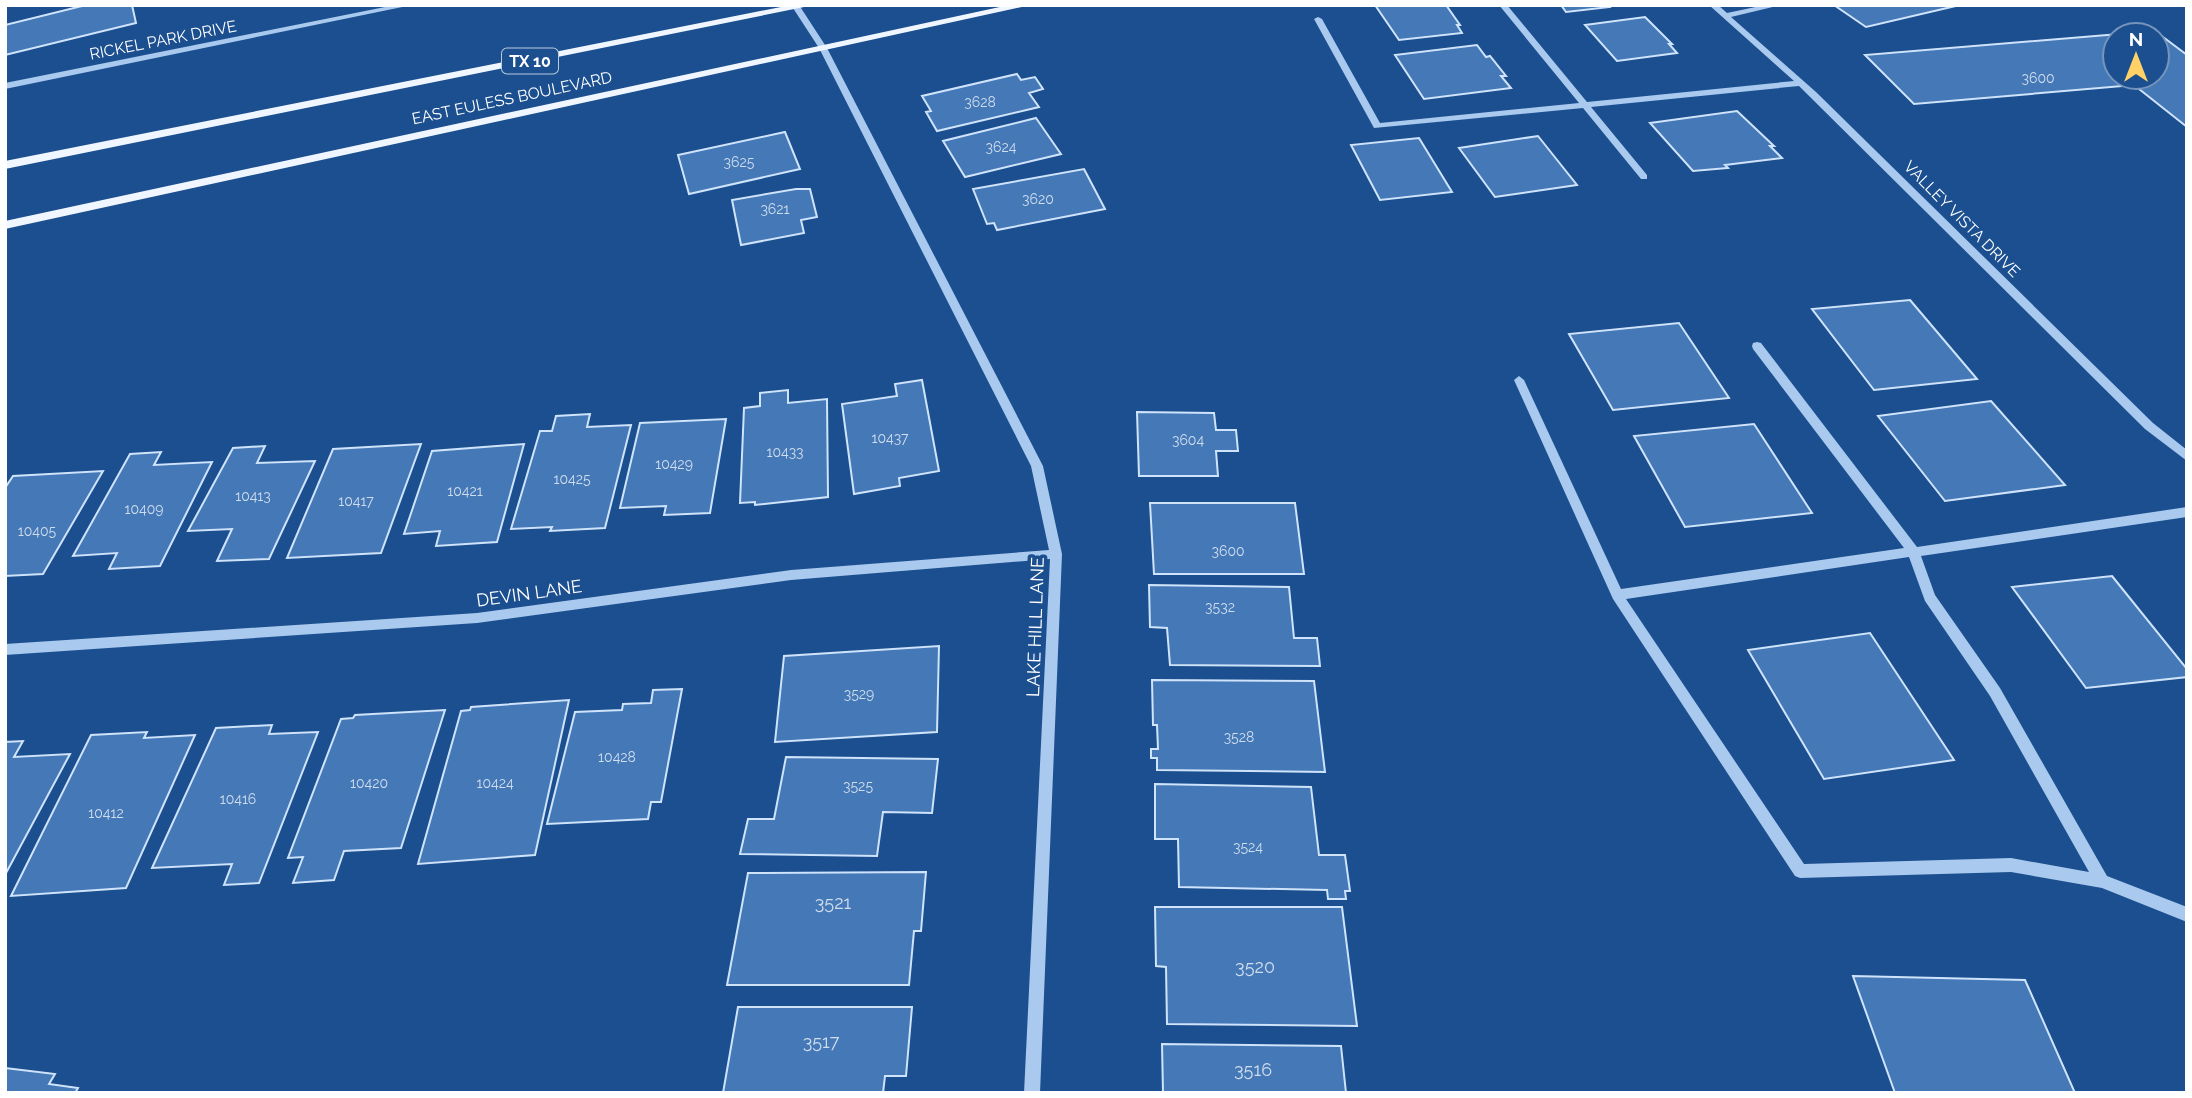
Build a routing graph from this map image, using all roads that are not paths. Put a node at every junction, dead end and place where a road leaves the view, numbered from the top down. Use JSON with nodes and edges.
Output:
{"nodes":[{"id":1,"x":408,"y":5,"type":"edge"},
{"id":2,"x":1026,"y":5,"type":"edge"},
{"id":3,"x":1503,"y":5,"type":"edge"},
{"id":4,"x":1713,"y":5,"type":"edge"},
{"id":5,"x":1777,"y":5,"type":"edge"},
{"id":6,"x":800,"y":6,"type":"edge"},
{"id":7,"x":1725,"y":16,"type":"junction"},
{"id":8,"x":1318,"y":19,"type":"dead end"},
{"id":9,"x":823,"y":48,"type":"junction"},
{"id":10,"x":1801,"y":83,"type":"junction"},
{"id":11,"x":5,"y":86,"type":"edge"},
{"id":12,"x":1585,"y":105,"type":"junction"},
{"id":13,"x":5,"y":165,"type":"edge"},
{"id":14,"x":1644,"y":177,"type":"dead end"},
{"id":15,"x":5,"y":225,"type":"edge"},
{"id":16,"x":1757,"y":346,"type":"dead end"},
{"id":17,"x":1520,"y":380,"type":"dead end"},
{"id":18,"x":2187,"y":457,"type":"edge"},
{"id":19,"x":2187,"y":512,"type":"edge"},
{"id":20,"x":1913,"y":551,"type":"junction"},
{"id":21,"x":1056,"y":554,"type":"junction"},
{"id":22,"x":1617,"y":594,"type":"junction"},
{"id":23,"x":5,"y":650,"type":"edge"},
{"id":24,"x":2102,"y":881,"type":"junction"},
{"id":25,"x":2187,"y":915,"type":"edge"},
{"id":26,"x":1032,"y":1093,"type":"edge"}],
"edges":[{"from":1,"to":11,"type":"street","name":"RICKEL PARK DRIVE"},
{"from":2,"to":9,"type":"main road","name":"EAST EULESS BOULEVARD"},
{"from":3,"to":12,"type":"street"},
{"from":4,"to":7,"type":"street","name":"VALLEY VISTA DRIVE"},
{"from":5,"to":7,"type":"street"},
{"from":6,"to":9,"type":"street"},
{"from":6,"to":13,"type":"main road","name":"EAST EULESS BOULEVARD","number":"TX 10"},
{"from":7,"to":10,"type":"street","name":"VALLEY VISTA DRIVE"},
{"from":8,"to":12,"type":"street"},
{"from":9,"to":15,"type":"main road","name":"EAST EULESS BOULEVARD"},
{"from":9,"to":21,"type":"street","name":"LAKE HILL LANE"},
{"from":10,"to":12,"type":"street"},
{"from":10,"to":18,"type":"street","name":"VALLEY VISTA DRIVE"},
{"from":12,"to":14,"type":"street"},
{"from":16,"to":20,"type":"street"},
{"from":17,"to":22,"type":"street"},
{"from":19,"to":20,"type":"street"},
{"from":20,"to":22,"type":"street"},
{"from":20,"to":24,"type":"street"},
{"from":21,"to":23,"type":"street","name":"DEVIN LANE"},
{"from":21,"to":26,"type":"street","name":"LAKE HILL LANE"},
{"from":22,"to":24,"type":"street"},
{"from":24,"to":25,"type":"street"}]}
